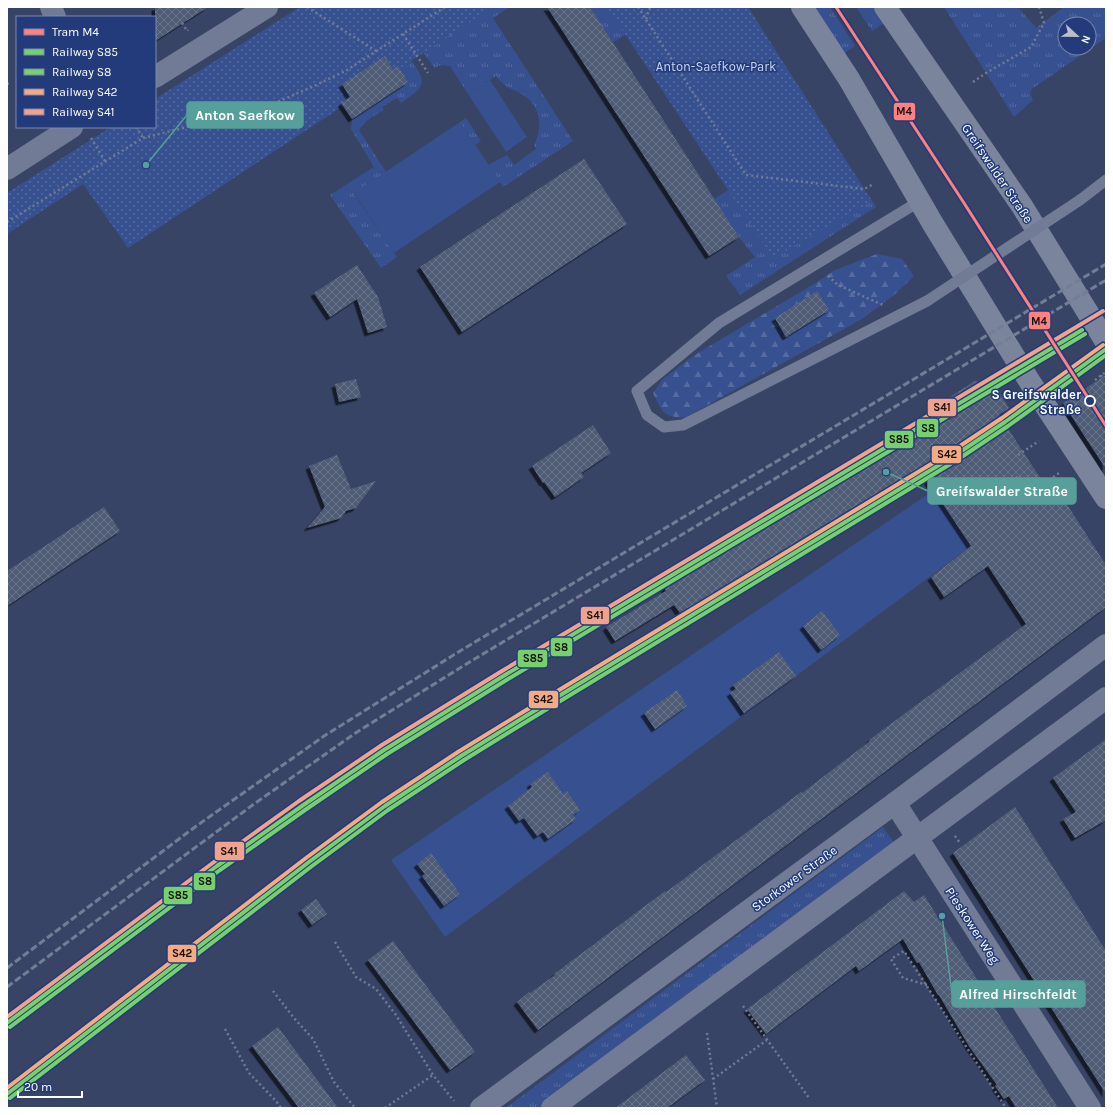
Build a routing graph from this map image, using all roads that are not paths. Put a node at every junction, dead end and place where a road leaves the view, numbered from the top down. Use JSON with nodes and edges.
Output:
{"nodes":[{"id":1,"x":267,"y":7,"type":"edge"},
{"id":2,"x":802,"y":7,"type":"edge"},
{"id":3,"x":885,"y":7,"type":"edge"},
{"id":4,"x":156,"y":76,"type":"edge"},
{"id":5,"x":80,"y":131,"type":"edge"},
{"id":6,"x":7,"y":169,"type":"edge"},
{"id":7,"x":1106,"y":180,"type":"edge"},
{"id":8,"x":920,"y":201,"type":"junction"},
{"id":9,"x":1106,"y":342,"type":"edge"},
{"id":10,"x":1106,"y":498,"type":"edge"},
{"id":11,"x":1106,"y":645,"type":"edge"},
{"id":12,"x":1106,"y":698,"type":"edge"},
{"id":13,"x":895,"y":803,"type":"junction"},
{"id":14,"x":918,"y":838,"type":"junction"},
{"id":15,"x":481,"y":1108,"type":"edge"},
{"id":16,"x":552,"y":1108,"type":"edge"},
{"id":17,"x":1090,"y":1108,"type":"edge"}],
"edges":[{"from":1,"to":4,"type":"street"},
{"from":2,"to":8,"type":"main road"},
{"from":3,"to":9,"type":"main road","name":"Greifswalder Straße"},
{"from":5,"to":6,"type":"street"},
{"from":7,"to":8,"type":"lane","bridge":true},
{"from":8,"to":10,"type":"main road"},
{"from":11,"to":13,"type":"street","name":"Storkower Straße"},
{"from":12,"to":14,"type":"street"},
{"from":13,"to":14,"type":"street","name":"Pieskower Weg"},
{"from":13,"to":15,"type":"street","name":"Storkower Straße"},
{"from":14,"to":16,"type":"street"},
{"from":14,"to":17,"type":"street","name":"Pieskower Weg"}]}
